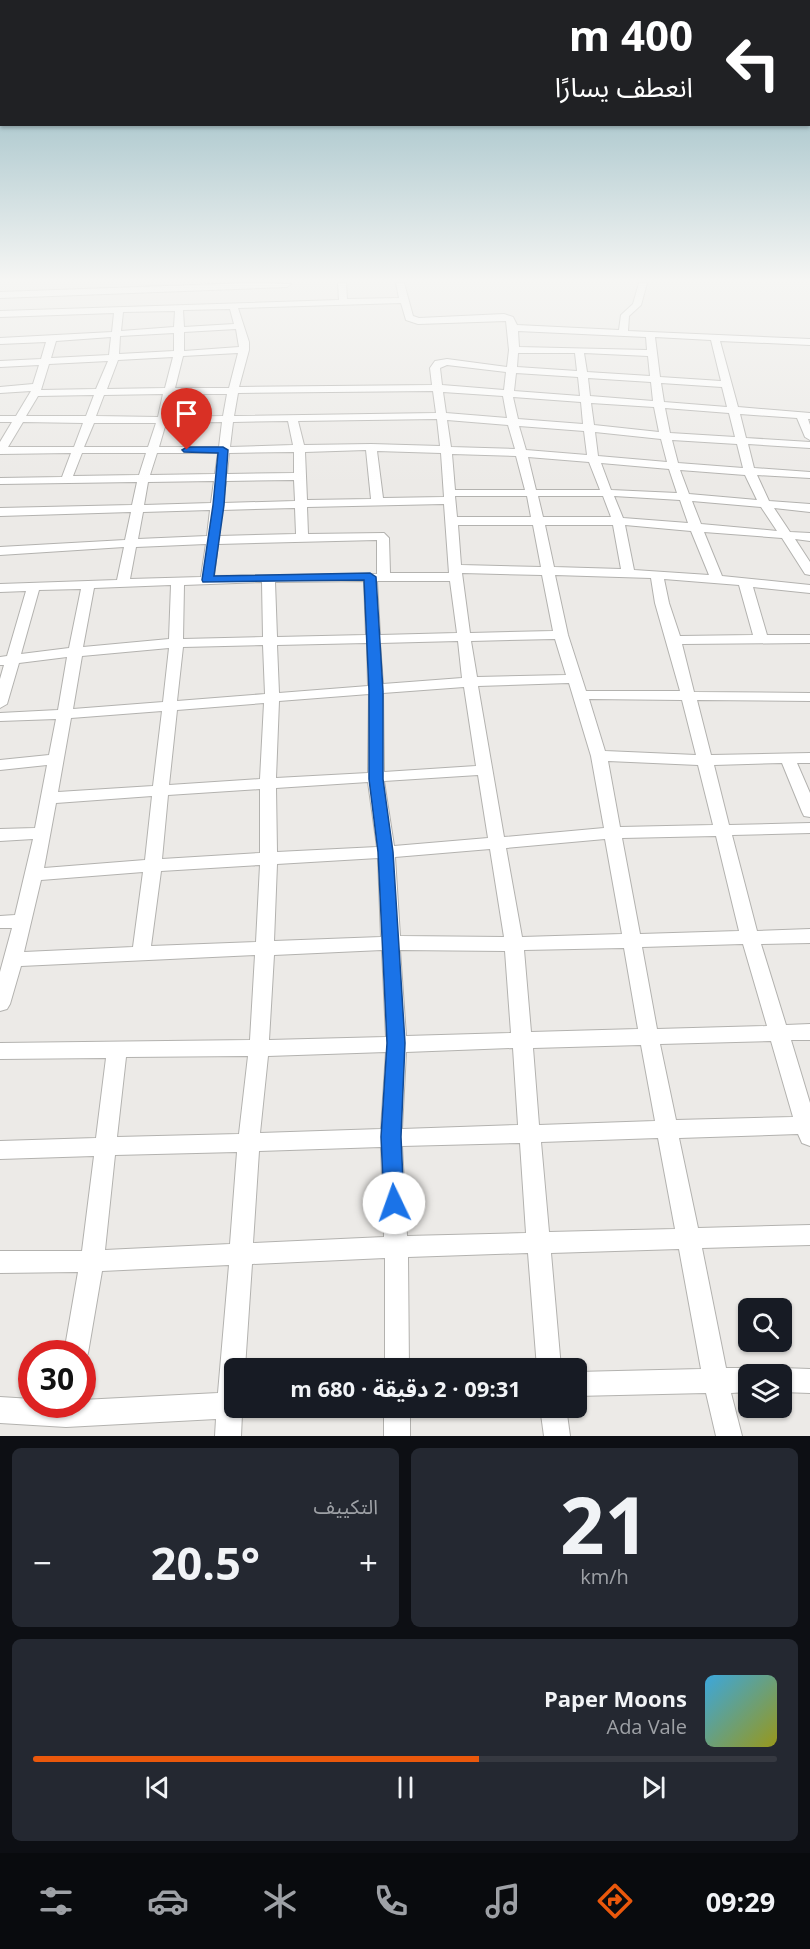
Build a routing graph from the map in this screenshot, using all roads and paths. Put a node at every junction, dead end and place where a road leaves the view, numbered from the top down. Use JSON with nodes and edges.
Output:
{"nodes":[{"id":1,"x":49,"y":350,"type":"edge"},
{"id":2,"x":115,"y":350,"type":"edge"},
{"id":3,"x":244,"y":350,"type":"joint"},
{"id":4,"x":564,"y":350,"type":"edge"},
{"id":5,"x":579,"y":350,"type":"joint"},
{"id":6,"x":652,"y":350,"type":"edge"},
{"id":7,"x":718,"y":350,"type":"edge"},
{"id":8,"x":514,"y":351,"type":"joint"},
{"id":9,"x":179,"y":353,"type":"junction"},
{"id":10,"x":652,"y":353,"type":"junction"},
{"id":11,"x":114,"y":357,"type":"junction"},
{"id":12,"x":46,"y":362,"type":"junction"},
{"id":13,"x":0,"y":364,"type":"edge"},
{"id":14,"x":511,"y":370,"type":"junction"},
{"id":15,"x":582,"y":374,"type":"junction"},
{"id":16,"x":654,"y":378,"type":"junction"},
{"id":17,"x":727,"y":384,"type":"junction"},
{"id":18,"x":436,"y":388,"type":"junction"},
{"id":19,"x":0,"y":390,"type":"edge"},
{"id":20,"x":36,"y":390,"type":"junction"},
{"id":21,"x":233,"y":391,"type":"junction"},
{"id":22,"x":102,"y":392,"type":"junction"},
{"id":23,"x":169,"y":392,"type":"junction"},
{"id":24,"x":508,"y":395,"type":"junction"},
{"id":25,"x":585,"y":400,"type":"junction"},
{"id":26,"x":660,"y":406,"type":"junction"},
{"id":27,"x":733,"y":412,"type":"junction"},
{"id":28,"x":441,"y":416,"type":"junction"},
{"id":29,"x":805,"y":416,"type":"edge"},
{"id":30,"x":292,"y":417,"type":"junction"},
{"id":31,"x":0,"y":419,"type":"edge"},
{"id":32,"x":18,"y":419,"type":"junction"},
{"id":33,"x":228,"y":419,"type":"junction"},
{"id":34,"x":88,"y":420,"type":"junction"},
{"id":35,"x":162,"y":420,"type":"junction"},
{"id":36,"x":513,"y":422,"type":"junction"},
{"id":37,"x":588,"y":428,"type":"junction"},
{"id":38,"x":665,"y":436,"type":"junction"},
{"id":39,"x":810,"y":437,"type":"edge"},
{"id":40,"x":740,"y":441,"type":"junction"},
{"id":41,"x":810,"y":445,"type":"edge"},
{"id":42,"x":371,"y":447,"type":"junction"},
{"id":43,"x":299,"y":448,"type":"junction"},
{"id":44,"x":0,"y":450,"type":"edge"},
{"id":45,"x":76,"y":450,"type":"junction"},
{"id":46,"x":151,"y":450,"type":"junction"},
{"id":47,"x":223,"y":450,"type":"junction"},
{"id":48,"x":446,"y":450,"type":"junction"},
{"id":49,"x":521,"y":453,"type":"junction"},
{"id":50,"x":593,"y":457,"type":"junction"},
{"id":51,"x":675,"y":465,"type":"junction"},
{"id":52,"x":749,"y":471,"type":"junction"},
{"id":53,"x":810,"y":475,"type":"edge"},
{"id":54,"x":300,"y":476,"type":"junction"},
{"id":55,"x":222,"y":479,"type":"junction"},
{"id":56,"x":0,"y":480,"type":"edge"},
{"id":57,"x":66,"y":480,"type":"junction"},
{"id":58,"x":143,"y":480,"type":"junction"},
{"id":59,"x":532,"y":491,"type":"junction"},
{"id":60,"x":606,"y":492,"type":"junction"},
{"id":61,"x":449,"y":496,"type":"junction"},
{"id":62,"x":685,"y":496,"type":"junction"},
{"id":63,"x":377,"y":501,"type":"junction"},
{"id":64,"x":301,"y":503,"type":"junction"},
{"id":65,"x":765,"y":504,"type":"junction"},
{"id":66,"x":219,"y":505,"type":"junction"},
{"id":67,"x":138,"y":507,"type":"junction"},
{"id":68,"x":810,"y":508,"type":"edge"},
{"id":69,"x":0,"y":512,"type":"edge"},
{"id":70,"x":451,"y":521,"type":"junction"},
{"id":71,"x":538,"y":521,"type":"junction"},
{"id":72,"x":618,"y":521,"type":"junction"},
{"id":73,"x":697,"y":527,"type":"junction"},
{"id":74,"x":786,"y":535,"type":"junction"},
{"id":75,"x":810,"y":537,"type":"edge"},
{"id":76,"x":302,"y":538,"type":"junction"},
{"id":77,"x":213,"y":540,"type":"junction"},
{"id":78,"x":129,"y":544,"type":"junction"},
{"id":79,"x":0,"y":550,"type":"edge"},
{"id":80,"x":810,"y":571,"type":"edge"},
{"id":81,"x":548,"y":572,"type":"junction"},
{"id":82,"x":455,"y":573,"type":"junction"},
{"id":83,"x":628,"y":573,"type":"junction"},
{"id":84,"x":657,"y":574,"type":"junction"},
{"id":85,"x":377,"y":577,"type":"junction"},
{"id":86,"x":268,"y":578,"type":"junction"},
{"id":87,"x":717,"y":579,"type":"junction"},
{"id":88,"x":178,"y":580,"type":"junction"},
{"id":89,"x":207,"y":580,"type":"junction"},
{"id":90,"x":745,"y":582,"type":"junction"},
{"id":91,"x":123,"y":583,"type":"junction"},
{"id":92,"x":88,"y":584,"type":"junction"},
{"id":93,"x":34,"y":586,"type":"junction"},
{"id":94,"x":0,"y":588,"type":"edge"},
{"id":95,"x":810,"y":590,"type":"edge"},
{"id":96,"x":464,"y":635,"type":"junction"},
{"id":97,"x":561,"y":635,"type":"junction"},
{"id":98,"x":372,"y":639,"type":"junction"},
{"id":99,"x":810,"y":639,"type":"edge"},
{"id":100,"x":674,"y":640,"type":"junction"},
{"id":101,"x":761,"y":640,"type":"junction"},
{"id":102,"x":269,"y":642,"type":"junction"},
{"id":103,"x":176,"y":643,"type":"junction"},
{"id":104,"x":74,"y":652,"type":"junction"},
{"id":105,"x":7,"y":660,"type":"edge"},
{"id":106,"x":573,"y":679,"type":"junction"},
{"id":107,"x":470,"y":682,"type":"junction"},
{"id":108,"x":376,"y":691,"type":"junction"},
{"id":109,"x":580,"y":695,"type":"junction"},
{"id":110,"x":688,"y":695,"type":"junction"},
{"id":111,"x":810,"y":697,"type":"edge"},
{"id":112,"x":272,"y":699,"type":"junction"},
{"id":113,"x":0,"y":704,"type":"edge"},
{"id":114,"x":168,"y":706,"type":"junction"},
{"id":115,"x":63,"y":714,"type":"junction"},
{"id":116,"x":0,"y":717,"type":"edge"},
{"id":117,"x":599,"y":756,"type":"junction"},
{"id":118,"x":810,"y":758,"type":"edge"},
{"id":119,"x":56,"y":759,"type":"junction"},
{"id":120,"x":705,"y":760,"type":"junction"},
{"id":121,"x":788,"y":760,"type":"junction"},
{"id":122,"x":0,"y":765,"type":"edge"},
{"id":123,"x":486,"y":770,"type":"junction"},
{"id":124,"x":376,"y":779,"type":"junction"},
{"id":125,"x":268,"y":786,"type":"junction"},
{"id":126,"x":159,"y":792,"type":"junction"},
{"id":127,"x":48,"y":798,"type":"junction"},
{"id":128,"x":810,"y":812,"type":"edge"},
{"id":129,"x":810,"y":828,"type":"edge"},
{"id":130,"x":724,"y":832,"type":"junction"},
{"id":131,"x":41,"y":833,"type":"junction"},
{"id":132,"x":614,"y":833,"type":"junction"},
{"id":133,"x":0,"y":835,"type":"edge"},
{"id":134,"x":498,"y":842,"type":"junction"},
{"id":135,"x":386,"y":852,"type":"junction"},
{"id":136,"x":268,"y":858,"type":"junction"},
{"id":137,"x":153,"y":865,"type":"junction"},
{"id":138,"x":33,"y":875,"type":"junction"},
{"id":139,"x":23,"y":921,"type":"junction"},
{"id":140,"x":0,"y":922,"type":"edge"},
{"id":141,"x":810,"y":936,"type":"edge"},
{"id":142,"x":750,"y":938,"type":"junction"},
{"id":143,"x":632,"y":941,"type":"junction"},
{"id":144,"x":390,"y":943,"type":"junction"},
{"id":145,"x":514,"y":944,"type":"junction"},
{"id":146,"x":265,"y":947,"type":"junction"},
{"id":147,"x":141,"y":954,"type":"junction"},
{"id":148,"x":14,"y":959,"type":"junction"},
{"id":149,"x":0,"y":1004,"type":"edge"},
{"id":150,"x":810,"y":1032,"type":"edge"},
{"id":151,"x":777,"y":1033,"type":"junction"},
{"id":152,"x":649,"y":1037,"type":"junction"},
{"id":153,"x":522,"y":1040,"type":"junction"},
{"id":154,"x":396,"y":1043,"type":"junction"},
{"id":155,"x":259,"y":1048,"type":"junction"},
{"id":156,"x":117,"y":1050,"type":"junction"},
{"id":157,"x":0,"y":1051,"type":"edge"},
{"id":158,"x":808,"y":1129,"type":"edge"},
{"id":159,"x":667,"y":1130,"type":"junction"},
{"id":160,"x":531,"y":1133,"type":"junction"},
{"id":161,"x":391,"y":1137,"type":"junction"},
{"id":162,"x":249,"y":1141,"type":"junction"},
{"id":163,"x":107,"y":1146,"type":"junction"},
{"id":164,"x":0,"y":1150,"type":"edge"},
{"id":165,"x":810,"y":1235,"type":"edge"},
{"id":166,"x":690,"y":1238,"type":"junction"},
{"id":167,"x":540,"y":1242,"type":"junction"},
{"id":168,"x":396,"y":1247,"type":"junction"},
{"id":169,"x":241,"y":1253,"type":"junction"},
{"id":170,"x":0,"y":1262,"type":"edge"},
{"id":171,"x":93,"y":1262,"type":"junction"},
{"id":172,"x":78,"y":1340,"type":"edge"},
{"id":173,"x":235,"y":1358,"type":"edge"},
{"id":174,"x":396,"y":1358,"type":"edge"},
{"id":175,"x":548,"y":1358,"type":"edge"},
{"id":176,"x":716,"y":1380,"type":"junction"},
{"id":177,"x":738,"y":1380,"type":"edge"},
{"id":178,"x":792,"y":1380,"type":"edge"},
{"id":179,"x":810,"y":1381,"type":"edge"},
{"id":180,"x":587,"y":1384,"type":"edge"},
{"id":181,"x":224,"y":1405,"type":"edge"},
{"id":182,"x":96,"y":1408,"type":"edge"},
{"id":183,"x":0,"y":1410,"type":"edge"},
{"id":184,"x":18,"y":1410,"type":"edge"},
{"id":185,"x":231,"y":1418,"type":"edge"},
{"id":186,"x":397,"y":1418,"type":"edge"},
{"id":187,"x":555,"y":1418,"type":"edge"},
{"id":188,"x":228,"y":1436,"type":"edge"},
{"id":189,"x":397,"y":1436,"type":"edge"},
{"id":190,"x":557,"y":1436,"type":"edge"},
{"id":191,"x":729,"y":1436,"type":"edge"}],
"edges":[{"from":1,"to":12,"type":"street"},
{"from":2,"to":11,"type":"street"},
{"from":3,"to":9,"type":"street"},
{"from":3,"to":21,"type":"street"},
{"from":4,"to":8,"type":"street"},
{"from":5,"to":10,"type":"street"},
{"from":5,"to":15,"type":"street"},
{"from":6,"to":10,"type":"street"},
{"from":7,"to":17,"type":"street"},
{"from":8,"to":14,"type":"street"},
{"from":9,"to":11,"type":"street"},
{"from":9,"to":23,"type":"street"},
{"from":10,"to":16,"type":"street"},
{"from":11,"to":12,"type":"street"},
{"from":11,"to":22,"type":"street"},
{"from":12,"to":13,"type":"street"},
{"from":12,"to":20,"type":"street"},
{"from":14,"to":15,"type":"street"},
{"from":14,"to":18,"type":"street"},
{"from":14,"to":24,"type":"street"},
{"from":15,"to":16,"type":"street"},
{"from":15,"to":25,"type":"street"},
{"from":16,"to":17,"type":"street"},
{"from":16,"to":26,"type":"street"},
{"from":17,"to":27,"type":"street"},
{"from":18,"to":21,"type":"street"},
{"from":18,"to":24,"type":"street"},
{"from":18,"to":28,"type":"street"},
{"from":19,"to":20,"type":"street"},
{"from":20,"to":22,"type":"street"},
{"from":20,"to":32,"type":"street"},
{"from":21,"to":23,"type":"street"},
{"from":21,"to":33,"type":"street"},
{"from":22,"to":23,"type":"street"},
{"from":22,"to":34,"type":"street"},
{"from":23,"to":35,"type":"street"},
{"from":24,"to":25,"type":"street"},
{"from":24,"to":36,"type":"street"},
{"from":25,"to":26,"type":"street"},
{"from":25,"to":37,"type":"street"},
{"from":26,"to":27,"type":"street"},
{"from":26,"to":38,"type":"street"},
{"from":27,"to":29,"type":"street"},
{"from":27,"to":40,"type":"street"},
{"from":28,"to":30,"type":"street"},
{"from":28,"to":36,"type":"street"},
{"from":28,"to":48,"type":"street"},
{"from":29,"to":39,"type":"street"},
{"from":30,"to":33,"type":"street"},
{"from":30,"to":43,"type":"street"},
{"from":31,"to":32,"type":"street"},
{"from":32,"to":34,"type":"street"},
{"from":32,"to":44,"type":"street"},
{"from":33,"to":35,"type":"street"},
{"from":33,"to":47,"type":"street"},
{"from":34,"to":35,"type":"street"},
{"from":34,"to":45,"type":"street"},
{"from":35,"to":46,"type":"street"},
{"from":36,"to":37,"type":"street"},
{"from":36,"to":49,"type":"street"},
{"from":37,"to":38,"type":"street"},
{"from":37,"to":50,"type":"street"},
{"from":38,"to":40,"type":"street"},
{"from":38,"to":51,"type":"street"},
{"from":40,"to":41,"type":"street"},
{"from":40,"to":52,"type":"street"},
{"from":42,"to":43,"type":"street"},
{"from":42,"to":48,"type":"street"},
{"from":42,"to":63,"type":"street"},
{"from":43,"to":47,"type":"street"},
{"from":43,"to":54,"type":"street"},
{"from":44,"to":45,"type":"street"},
{"from":45,"to":46,"type":"street"},
{"from":45,"to":57,"type":"street"},
{"from":46,"to":47,"type":"street"},
{"from":46,"to":58,"type":"street"},
{"from":47,"to":55,"type":"street"},
{"from":48,"to":49,"type":"street"},
{"from":48,"to":61,"type":"street"},
{"from":49,"to":50,"type":"street"},
{"from":49,"to":59,"type":"street"},
{"from":50,"to":51,"type":"street"},
{"from":50,"to":60,"type":"street"},
{"from":51,"to":52,"type":"street"},
{"from":51,"to":62,"type":"street"},
{"from":52,"to":53,"type":"street"},
{"from":52,"to":65,"type":"street"},
{"from":54,"to":55,"type":"street"},
{"from":54,"to":64,"type":"street"},
{"from":55,"to":58,"type":"street"},
{"from":55,"to":66,"type":"street"},
{"from":56,"to":57,"type":"street"},
{"from":57,"to":58,"type":"street"},
{"from":58,"to":67,"type":"street"},
{"from":59,"to":60,"type":"street"},
{"from":59,"to":61,"type":"street"},
{"from":59,"to":71,"type":"street"},
{"from":60,"to":62,"type":"street"},
{"from":60,"to":72,"type":"street"},
{"from":61,"to":63,"type":"street"},
{"from":61,"to":70,"type":"street"},
{"from":62,"to":65,"type":"street"},
{"from":62,"to":73,"type":"street"},
{"from":63,"to":64,"type":"street"},
{"from":64,"to":66,"type":"street"},
{"from":64,"to":76,"type":"street"},
{"from":65,"to":68,"type":"street"},
{"from":65,"to":74,"type":"street"},
{"from":66,"to":67,"type":"street"},
{"from":66,"to":77,"type":"street"},
{"from":67,"to":69,"type":"street"},
{"from":67,"to":78,"type":"street"},
{"from":70,"to":71,"type":"street"},
{"from":70,"to":82,"type":"street"},
{"from":71,"to":72,"type":"street"},
{"from":71,"to":81,"type":"street"},
{"from":72,"to":73,"type":"street"},
{"from":72,"to":83,"type":"street"},
{"from":73,"to":74,"type":"street"},
{"from":73,"to":87,"type":"street"},
{"from":74,"to":75,"type":"street"},
{"from":74,"to":80,"type":"street"},
{"from":76,"to":77,"type":"street"},
{"from":76,"to":85,"type":"street"},
{"from":77,"to":78,"type":"street"},
{"from":77,"to":89,"type":"street"},
{"from":78,"to":79,"type":"street"},
{"from":78,"to":91,"type":"street"},
{"from":81,"to":82,"type":"street"},
{"from":81,"to":83,"type":"street"},
{"from":81,"to":97,"type":"street"},
{"from":82,"to":85,"type":"street"},
{"from":82,"to":96,"type":"street"},
{"from":83,"to":84,"type":"street"},
{"from":84,"to":87,"type":"street"},
{"from":84,"to":100,"type":"street"},
{"from":85,"to":86,"type":"street"},
{"from":85,"to":98,"type":"street"},
{"from":86,"to":89,"type":"street"},
{"from":86,"to":102,"type":"street"},
{"from":87,"to":90,"type":"street"},
{"from":88,"to":89,"type":"street"},
{"from":88,"to":91,"type":"street"},
{"from":88,"to":103,"type":"street"},
{"from":90,"to":95,"type":"street"},
{"from":90,"to":101,"type":"street"},
{"from":91,"to":92,"type":"street"},
{"from":92,"to":93,"type":"street"},
{"from":92,"to":104,"type":"street"},
{"from":93,"to":94,"type":"street"},
{"from":93,"to":105,"type":"street"},
{"from":96,"to":97,"type":"street"},
{"from":96,"to":98,"type":"street"},
{"from":96,"to":107,"type":"street"},
{"from":97,"to":106,"type":"street"},
{"from":98,"to":102,"type":"street"},
{"from":98,"to":108,"type":"street"},
{"from":99,"to":101,"type":"street"},
{"from":100,"to":101,"type":"street"},
{"from":100,"to":110,"type":"street"},
{"from":102,"to":103,"type":"street"},
{"from":102,"to":112,"type":"street"},
{"from":103,"to":104,"type":"street"},
{"from":103,"to":114,"type":"street"},
{"from":104,"to":105,"type":"street"},
{"from":104,"to":115,"type":"street"},
{"from":105,"to":113,"type":"street"},
{"from":106,"to":107,"type":"street"},
{"from":106,"to":109,"type":"street"},
{"from":107,"to":108,"type":"street"},
{"from":107,"to":123,"type":"street"},
{"from":108,"to":112,"type":"street"},
{"from":108,"to":124,"type":"street"},
{"from":109,"to":110,"type":"street"},
{"from":109,"to":117,"type":"street"},
{"from":110,"to":111,"type":"street"},
{"from":110,"to":120,"type":"street"},
{"from":112,"to":114,"type":"street"},
{"from":112,"to":125,"type":"street"},
{"from":114,"to":115,"type":"street"},
{"from":114,"to":126,"type":"street"},
{"from":115,"to":116,"type":"street"},
{"from":115,"to":119,"type":"street"},
{"from":117,"to":120,"type":"street"},
{"from":117,"to":132,"type":"street"},
{"from":118,"to":121,"type":"street"},
{"from":119,"to":122,"type":"street"},
{"from":119,"to":127,"type":"street"},
{"from":120,"to":121,"type":"street"},
{"from":120,"to":130,"type":"street"},
{"from":121,"to":128,"type":"street"},
{"from":123,"to":124,"type":"street"},
{"from":123,"to":134,"type":"street"},
{"from":124,"to":125,"type":"street"},
{"from":124,"to":135,"type":"street"},
{"from":125,"to":126,"type":"street"},
{"from":125,"to":136,"type":"street"},
{"from":126,"to":127,"type":"street"},
{"from":126,"to":137,"type":"street"},
{"from":127,"to":131,"type":"street"},
{"from":129,"to":130,"type":"street"},
{"from":130,"to":132,"type":"street"},
{"from":130,"to":142,"type":"street"},
{"from":131,"to":133,"type":"street"},
{"from":131,"to":138,"type":"street"},
{"from":132,"to":134,"type":"street"},
{"from":132,"to":143,"type":"street"},
{"from":134,"to":135,"type":"street"},
{"from":134,"to":145,"type":"street"},
{"from":135,"to":136,"type":"street"},
{"from":135,"to":144,"type":"street"},
{"from":136,"to":137,"type":"street"},
{"from":136,"to":146,"type":"street"},
{"from":137,"to":138,"type":"street"},
{"from":137,"to":147,"type":"street"},
{"from":138,"to":139,"type":"street"},
{"from":139,"to":140,"type":"street"},
{"from":139,"to":148,"type":"street"},
{"from":141,"to":142,"type":"street"},
{"from":142,"to":143,"type":"street"},
{"from":142,"to":151,"type":"street"},
{"from":143,"to":145,"type":"street"},
{"from":143,"to":152,"type":"street"},
{"from":144,"to":145,"type":"street"},
{"from":144,"to":146,"type":"street"},
{"from":144,"to":154,"type":"street"},
{"from":145,"to":153,"type":"street"},
{"from":146,"to":147,"type":"street"},
{"from":146,"to":155,"type":"street"},
{"from":147,"to":148,"type":"street"},
{"from":148,"to":149,"type":"street"},
{"from":150,"to":151,"type":"street"},
{"from":151,"to":152,"type":"street"},
{"from":151,"to":158,"type":"street"},
{"from":152,"to":153,"type":"street"},
{"from":152,"to":159,"type":"street"},
{"from":153,"to":154,"type":"street"},
{"from":153,"to":160,"type":"street"},
{"from":154,"to":155,"type":"street"},
{"from":154,"to":161,"type":"street"},
{"from":155,"to":156,"type":"street"},
{"from":155,"to":162,"type":"street"},
{"from":156,"to":157,"type":"street"},
{"from":156,"to":163,"type":"street"},
{"from":158,"to":159,"type":"street"},
{"from":159,"to":160,"type":"street"},
{"from":159,"to":166,"type":"street"},
{"from":160,"to":161,"type":"street"},
{"from":160,"to":167,"type":"street"},
{"from":161,"to":162,"type":"street"},
{"from":161,"to":168,"type":"street"},
{"from":162,"to":163,"type":"street"},
{"from":162,"to":169,"type":"street"},
{"from":163,"to":164,"type":"street"},
{"from":163,"to":171,"type":"street"},
{"from":165,"to":166,"type":"street"},
{"from":166,"to":167,"type":"street"},
{"from":166,"to":176,"type":"street"},
{"from":167,"to":168,"type":"street"},
{"from":167,"to":175,"type":"street"},
{"from":168,"to":169,"type":"street"},
{"from":168,"to":174,"type":"street"},
{"from":169,"to":171,"type":"street"},
{"from":169,"to":173,"type":"street"},
{"from":170,"to":171,"type":"street"},
{"from":171,"to":172,"type":"street"},
{"from":176,"to":177,"type":"street"},
{"from":176,"to":180,"type":"street"},
{"from":176,"to":191,"type":"street"},
{"from":178,"to":179,"type":"street"},
{"from":181,"to":182,"type":"street"},
{"from":183,"to":184,"type":"street"},
{"from":185,"to":188,"type":"street"},
{"from":186,"to":189,"type":"street"},
{"from":187,"to":190,"type":"street"}]}
